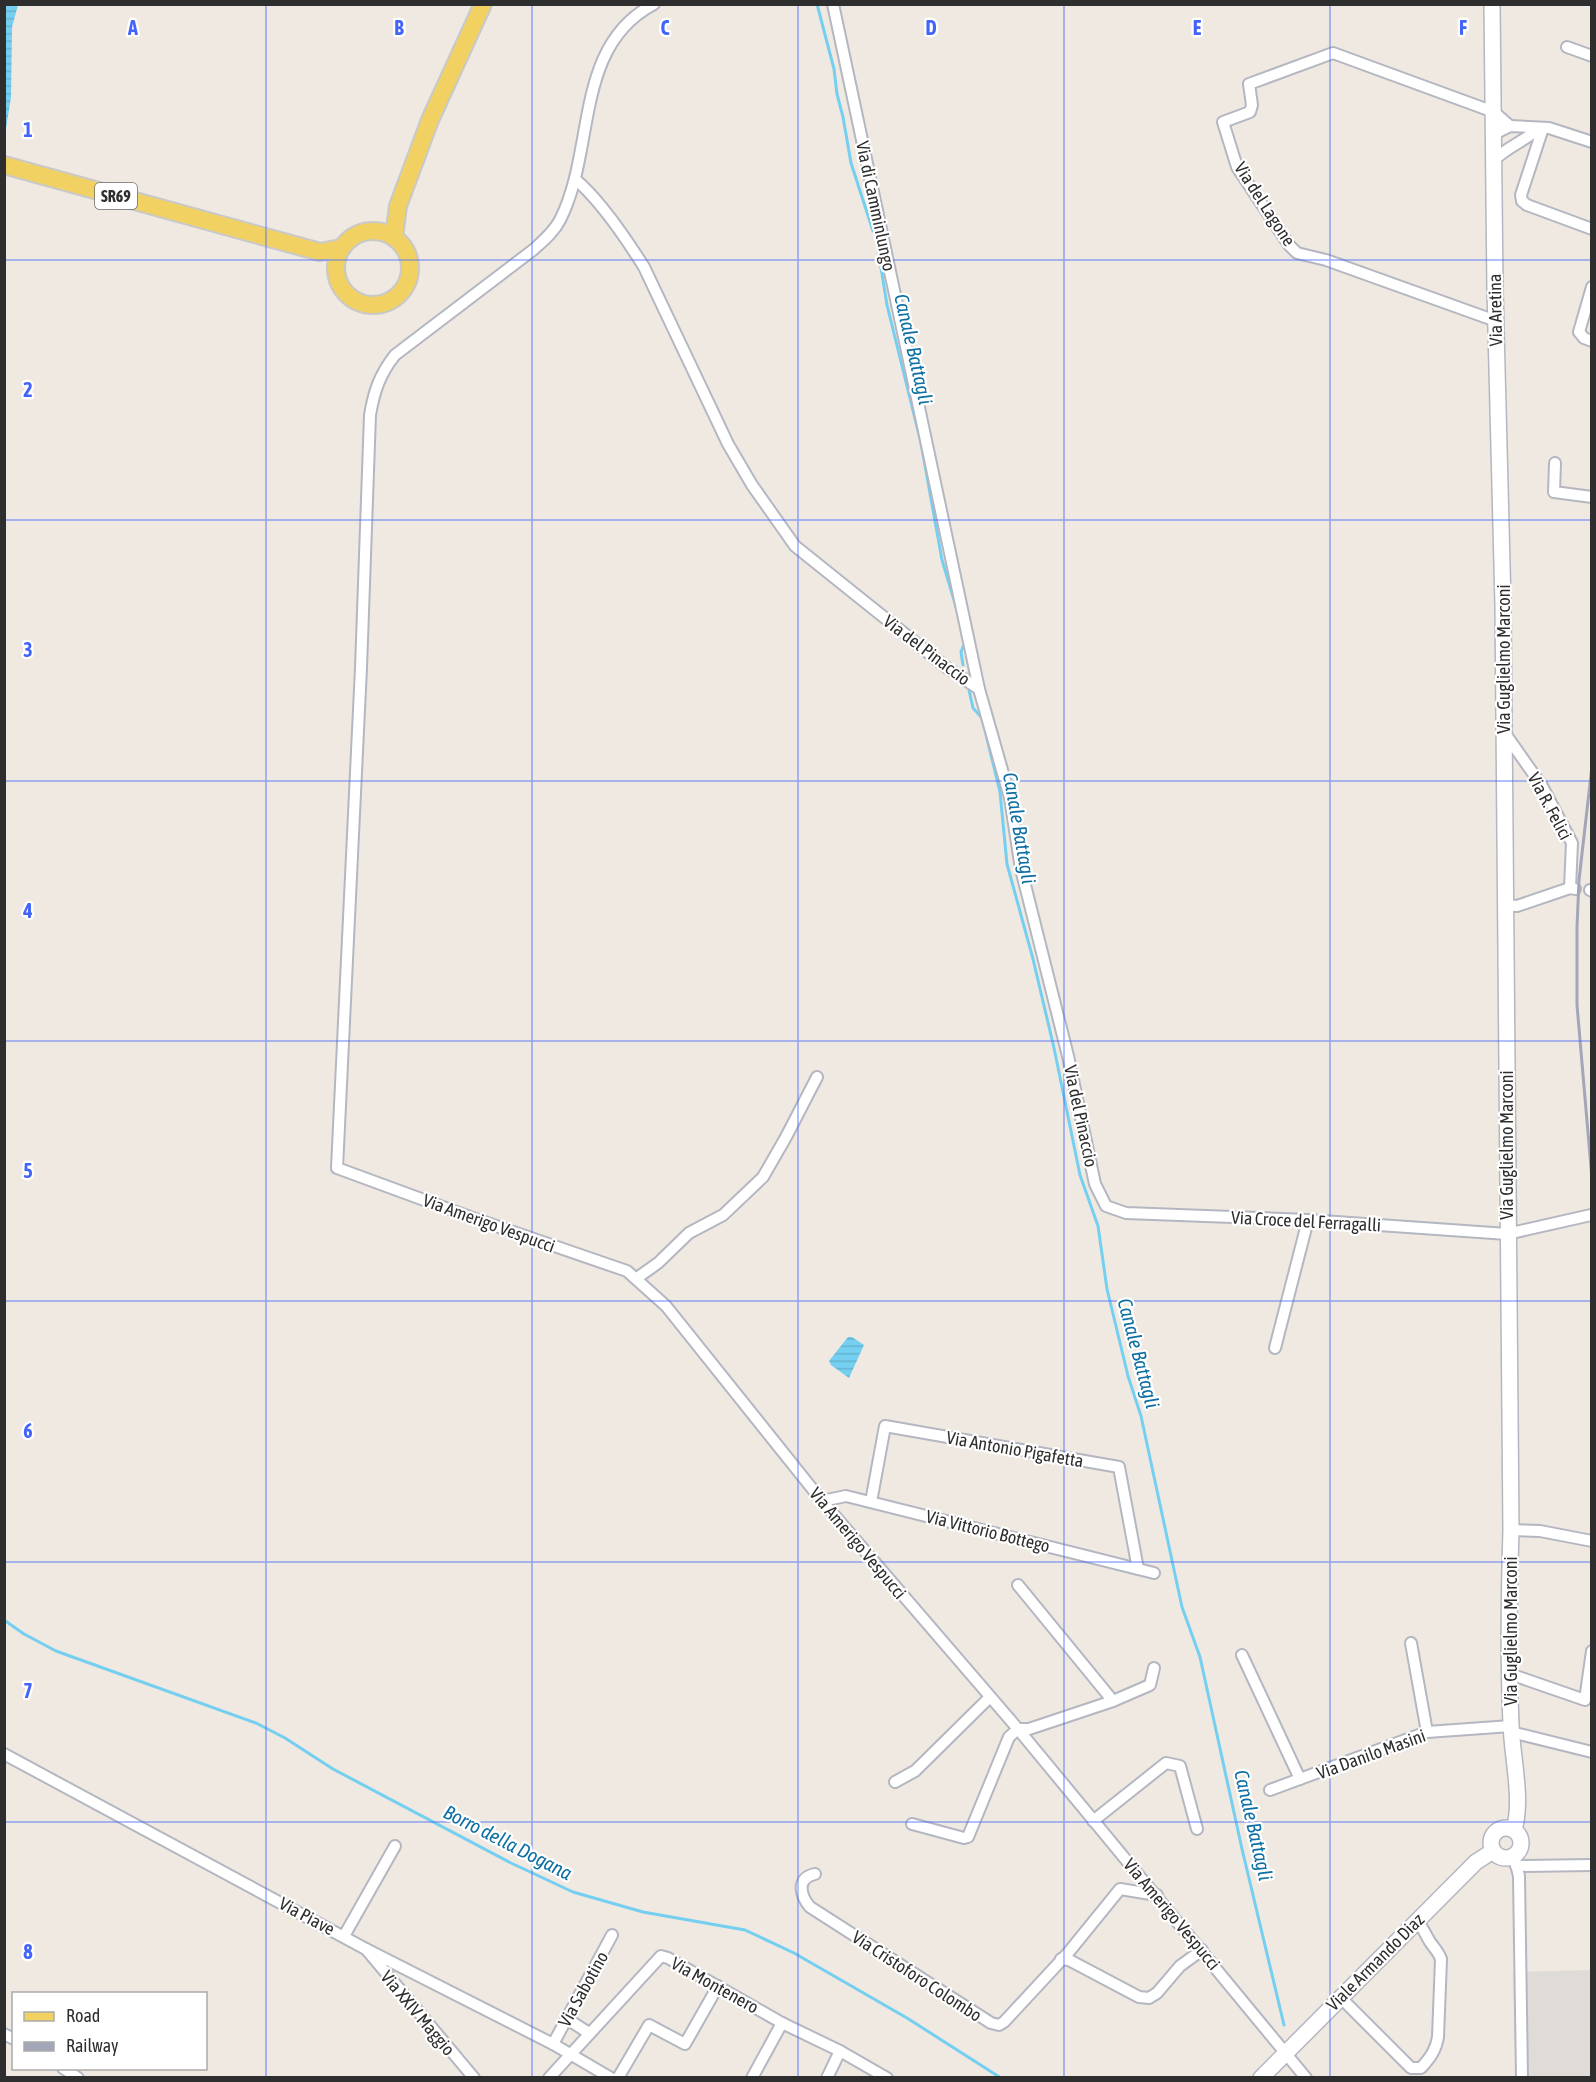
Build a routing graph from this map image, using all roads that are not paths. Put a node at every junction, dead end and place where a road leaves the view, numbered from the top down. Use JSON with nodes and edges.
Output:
{"nodes":[{"id":1,"x":483,"y":4,"type":"edge"},
{"id":2,"x":654,"y":4,"type":"edge"},
{"id":3,"x":833,"y":4,"type":"edge"},
{"id":4,"x":1492,"y":4,"type":"edge"},
{"id":5,"x":1567,"y":47,"type":"dead end"},
{"id":6,"x":1592,"y":56,"type":"edge"},
{"id":7,"x":1494,"y":112,"type":"junction"},
{"id":8,"x":1510,"y":126,"type":"junction"},
{"id":9,"x":1541,"y":128,"type":"junction"},
{"id":10,"x":1494,"y":135,"type":"junction"},
{"id":11,"x":1518,"y":142,"type":"junction"},
{"id":12,"x":1592,"y":142,"type":"edge"},
{"id":13,"x":1493,"y":161,"type":"junction"},
{"id":14,"x":4,"y":165,"type":"edge"},
{"id":15,"x":575,"y":179,"type":"junction"},
{"id":16,"x":1592,"y":229,"type":"edge"},
{"id":17,"x":387,"y":234,"type":"junction"},
{"id":18,"x":341,"y":248,"type":"junction"},
{"id":19,"x":320,"y":252,"type":"junction"},
{"id":20,"x":336,"y":268,"type":"junction"},
{"id":21,"x":1592,"y":287,"type":"edge"},
{"id":22,"x":1496,"y":321,"type":"junction"},
{"id":23,"x":1592,"y":341,"type":"edge"},
{"id":24,"x":1499,"y":459,"type":"joint"},
{"id":25,"x":1555,"y":463,"type":"dead end"},
{"id":26,"x":1592,"y":497,"type":"edge"},
{"id":27,"x":979,"y":689,"type":"junction"},
{"id":28,"x":1504,"y":732,"type":"junction"},
{"id":29,"x":1505,"y":905,"type":"junction"},
{"id":30,"x":817,"y":1077,"type":"dead end"},
{"id":31,"x":1106,"y":1206,"type":"joint"},
{"id":32,"x":1591,"y":1215,"type":"edge"},
{"id":33,"x":1308,"y":1220,"type":"junction"},
{"id":34,"x":1507,"y":1234,"type":"junction"},
{"id":35,"x":637,"y":1278,"type":"junction"},
{"id":36,"x":1275,"y":1348,"type":"dead end"},
{"id":37,"x":822,"y":1501,"type":"junction"},
{"id":38,"x":871,"y":1502,"type":"junction"},
{"id":39,"x":1511,"y":1530,"type":"junction"},
{"id":40,"x":1592,"y":1541,"type":"edge"},
{"id":41,"x":1138,"y":1569,"type":"junction"},
{"id":42,"x":1154,"y":1573,"type":"dead end"},
{"id":43,"x":1018,"y":1585,"type":"dead end"},
{"id":44,"x":1411,"y":1643,"type":"dead end"},
{"id":45,"x":1592,"y":1651,"type":"edge"},
{"id":46,"x":1242,"y":1655,"type":"dead end"},
{"id":47,"x":1154,"y":1668,"type":"dead end"},
{"id":48,"x":1509,"y":1674,"type":"junction"},
{"id":49,"x":989,"y":1698,"type":"junction"},
{"id":50,"x":1113,"y":1701,"type":"junction"},
{"id":51,"x":1018,"y":1729,"type":"junction"},
{"id":52,"x":1511,"y":1729,"type":"junction"},
{"id":53,"x":1427,"y":1732,"type":"junction"},
{"id":54,"x":1592,"y":1752,"type":"edge"},
{"id":55,"x":4,"y":1754,"type":"edge"},
{"id":56,"x":1300,"y":1779,"type":"junction"},
{"id":57,"x":895,"y":1782,"type":"dead end"},
{"id":58,"x":1270,"y":1790,"type":"dead end"},
{"id":59,"x":1093,"y":1821,"type":"junction"},
{"id":60,"x":912,"y":1824,"type":"dead end"},
{"id":61,"x":1197,"y":1829,"type":"dead end"},
{"id":62,"x":1514,"y":1830,"type":"junction"},
{"id":63,"x":395,"y":1846,"type":"dead end"},
{"id":64,"x":1493,"y":1851,"type":"junction"},
{"id":65,"x":1515,"y":1861,"type":"junction"},
{"id":66,"x":1592,"y":1865,"type":"edge"},
{"id":67,"x":815,"y":1874,"type":"dead end"},
{"id":68,"x":1157,"y":1895,"type":"junction"},
{"id":69,"x":1413,"y":1924,"type":"junction"},
{"id":70,"x":612,"y":1935,"type":"dead end"},
{"id":71,"x":344,"y":1936,"type":"junction"},
{"id":72,"x":364,"y":1948,"type":"junction"},
{"id":73,"x":1202,"y":1950,"type":"junction"},
{"id":74,"x":1061,"y":1959,"type":"junction"},
{"id":75,"x":718,"y":1986,"type":"junction"},
{"id":76,"x":1340,"y":1997,"type":"junction"},
{"id":77,"x":567,"y":2019,"type":"junction"},
{"id":78,"x":782,"y":2023,"type":"junction"},
{"id":79,"x":589,"y":2033,"type":"junction"},
{"id":80,"x":553,"y":2044,"type":"junction"},
{"id":81,"x":840,"y":2051,"type":"junction"},
{"id":82,"x":1286,"y":2053,"type":"junction"},
{"id":83,"x":570,"y":2054,"type":"junction"},
{"id":84,"x":474,"y":2078,"type":"edge"},
{"id":85,"x":549,"y":2078,"type":"edge"},
{"id":86,"x":611,"y":2078,"type":"edge"},
{"id":87,"x":618,"y":2078,"type":"edge"},
{"id":88,"x":752,"y":2078,"type":"edge"},
{"id":89,"x":827,"y":2078,"type":"edge"},
{"id":90,"x":887,"y":2078,"type":"edge"},
{"id":91,"x":1261,"y":2078,"type":"edge"},
{"id":92,"x":1306,"y":2078,"type":"edge"},
{"id":93,"x":1522,"y":2078,"type":"edge"}],
"edges":[{"from":1,"to":17,"type":"main road"},
{"from":2,"to":15,"type":"street"},
{"from":3,"to":27,"type":"street","name":"Via di Camminlungo"},
{"from":4,"to":7,"type":"street"},
{"from":5,"to":6,"type":"street"},
{"from":7,"to":8,"type":"street"},
{"from":7,"to":10,"type":"street"},
{"from":7,"to":22,"type":"street","name":"Via del Lagone"},
{"from":8,"to":9,"type":"street"},
{"from":8,"to":10,"type":"street"},
{"from":9,"to":11,"type":"street"},
{"from":9,"to":12,"type":"street"},
{"from":9,"to":16,"type":"street"},
{"from":10,"to":11,"type":"street"},
{"from":10,"to":13,"type":"street"},
{"from":11,"to":13,"type":"street"},
{"from":13,"to":22,"type":"street","name":"Via Aretina"},
{"from":14,"to":19,"type":"main road","number":"SR69"},
{"from":15,"to":27,"type":"street","name":"Via del Pinaccio"},
{"from":15,"to":35,"type":"street","name":"Via Amerigo Vespucci"},
{"from":17,"to":18,"type":"main road"},
{"from":17,"to":20,"type":"main road"},
{"from":18,"to":19,"type":"main road"},
{"from":18,"to":20,"type":"main road"},
{"from":19,"to":20,"type":"main road"},
{"from":21,"to":23,"type":"street"},
{"from":22,"to":24,"type":"street","name":"Via Aretina"},
{"from":24,"to":28,"type":"street","name":"Via Guglielmo Marconi"},
{"from":25,"to":26,"type":"street"},
{"from":27,"to":31,"type":"street","name":"Via del Pinaccio"},
{"from":28,"to":29,"type":"street","name":"Via Guglielmo Marconi"},
{"from":28,"to":29,"type":"street","name":"Via R. Felici"},
{"from":29,"to":34,"type":"street","name":"Via Guglielmo Marconi"},
{"from":30,"to":35,"type":"street"},
{"from":31,"to":33,"type":"street","name":"Via Croce del Ferragalli"},
{"from":32,"to":34,"type":"street","name":"Via Croce del Ferragalli"},
{"from":33,"to":34,"type":"street","name":"Via Croce del Ferragalli"},
{"from":33,"to":36,"type":"street"},
{"from":34,"to":39,"type":"street","name":"Via Guglielmo Marconi"},
{"from":35,"to":37,"type":"street","name":"Via Amerigo Vespucci"},
{"from":37,"to":38,"type":"street","name":"Via Vittorio Bottego"},
{"from":37,"to":49,"type":"street","name":"Via Amerigo Vespucci"},
{"from":38,"to":41,"type":"street","name":"Via Vittorio Bottego"},
{"from":38,"to":41,"type":"street","name":"Via Antonio Pigafetta"},
{"from":39,"to":40,"type":"street"},
{"from":39,"to":48,"type":"street","name":"Via Guglielmo Marconi"},
{"from":41,"to":42,"type":"street","name":"Via Vittorio Bottego"},
{"from":43,"to":50,"type":"street"},
{"from":44,"to":53,"type":"street"},
{"from":45,"to":48,"type":"street"},
{"from":46,"to":56,"type":"street"},
{"from":47,"to":50,"type":"street"},
{"from":48,"to":52,"type":"street","name":"Via Guglielmo Marconi"},
{"from":49,"to":51,"type":"street","name":"Via Amerigo Vespucci"},
{"from":49,"to":57,"type":"street"},
{"from":50,"to":51,"type":"street"},
{"from":51,"to":59,"type":"street","name":"Via Amerigo Vespucci"},
{"from":51,"to":60,"type":"street"},
{"from":52,"to":53,"type":"street","name":"Via Danilo Masini"},
{"from":52,"to":54,"type":"street","name":"Via Danilo Masini"},
{"from":52,"to":62,"type":"street","name":"Via Guglielmo Marconi"},
{"from":53,"to":56,"type":"street","name":"Via Danilo Masini"},
{"from":55,"to":71,"type":"street","name":"Via Piave"},
{"from":56,"to":58,"type":"street","name":"Via Danilo Masini"},
{"from":59,"to":61,"type":"street"},
{"from":59,"to":68,"type":"street","name":"Via Amerigo Vespucci"},
{"from":62,"to":64,"type":"street"},
{"from":62,"to":65,"type":"street"},
{"from":63,"to":71,"type":"street"},
{"from":64,"to":65,"type":"street"},
{"from":64,"to":69,"type":"street","name":"Viale Armando Diaz"},
{"from":65,"to":66,"type":"street"},
{"from":65,"to":93,"type":"street"},
{"from":67,"to":74,"type":"street","name":"Via Cristoforo Colombo"},
{"from":68,"to":73,"type":"street","name":"Via Amerigo Vespucci"},
{"from":68,"to":74,"type":"street","name":"Via Cristoforo Colombo"},
{"from":69,"to":76,"type":"street","name":"Viale Armando Diaz"},
{"from":69,"to":76,"type":"street"},
{"from":70,"to":77,"type":"street","name":"Via Sabotino"},
{"from":71,"to":72,"type":"street","name":"Via Piave"},
{"from":72,"to":80,"type":"street","name":"Via Piave"},
{"from":72,"to":84,"type":"street","name":"Via XXIV Maggio"},
{"from":73,"to":74,"type":"street"},
{"from":73,"to":82,"type":"street","name":"Via Amerigo Vespucci"},
{"from":75,"to":78,"type":"street","name":"Via Montenero"},
{"from":75,"to":79,"type":"street","name":"Via Montenero"},
{"from":75,"to":87,"type":"street"},
{"from":76,"to":82,"type":"street","name":"Viale Armando Diaz"},
{"from":77,"to":79,"type":"street"},
{"from":77,"to":80,"type":"street","name":"Via Sabotino"},
{"from":78,"to":81,"type":"street","name":"Via Montenero"},
{"from":78,"to":88,"type":"street"},
{"from":79,"to":83,"type":"street","name":"Via Montenero"},
{"from":80,"to":83,"type":"street","name":"Via Piave"},
{"from":81,"to":89,"type":"street"},
{"from":81,"to":90,"type":"street","name":"Via Montenero"},
{"from":82,"to":91,"type":"street","name":"Viale Armando Diaz"},
{"from":82,"to":92,"type":"street","name":"Via Amerigo Vespucci"},
{"from":83,"to":85,"type":"street","name":"Via Montenero"},
{"from":83,"to":86,"type":"street","name":"Via Piave"}]}
